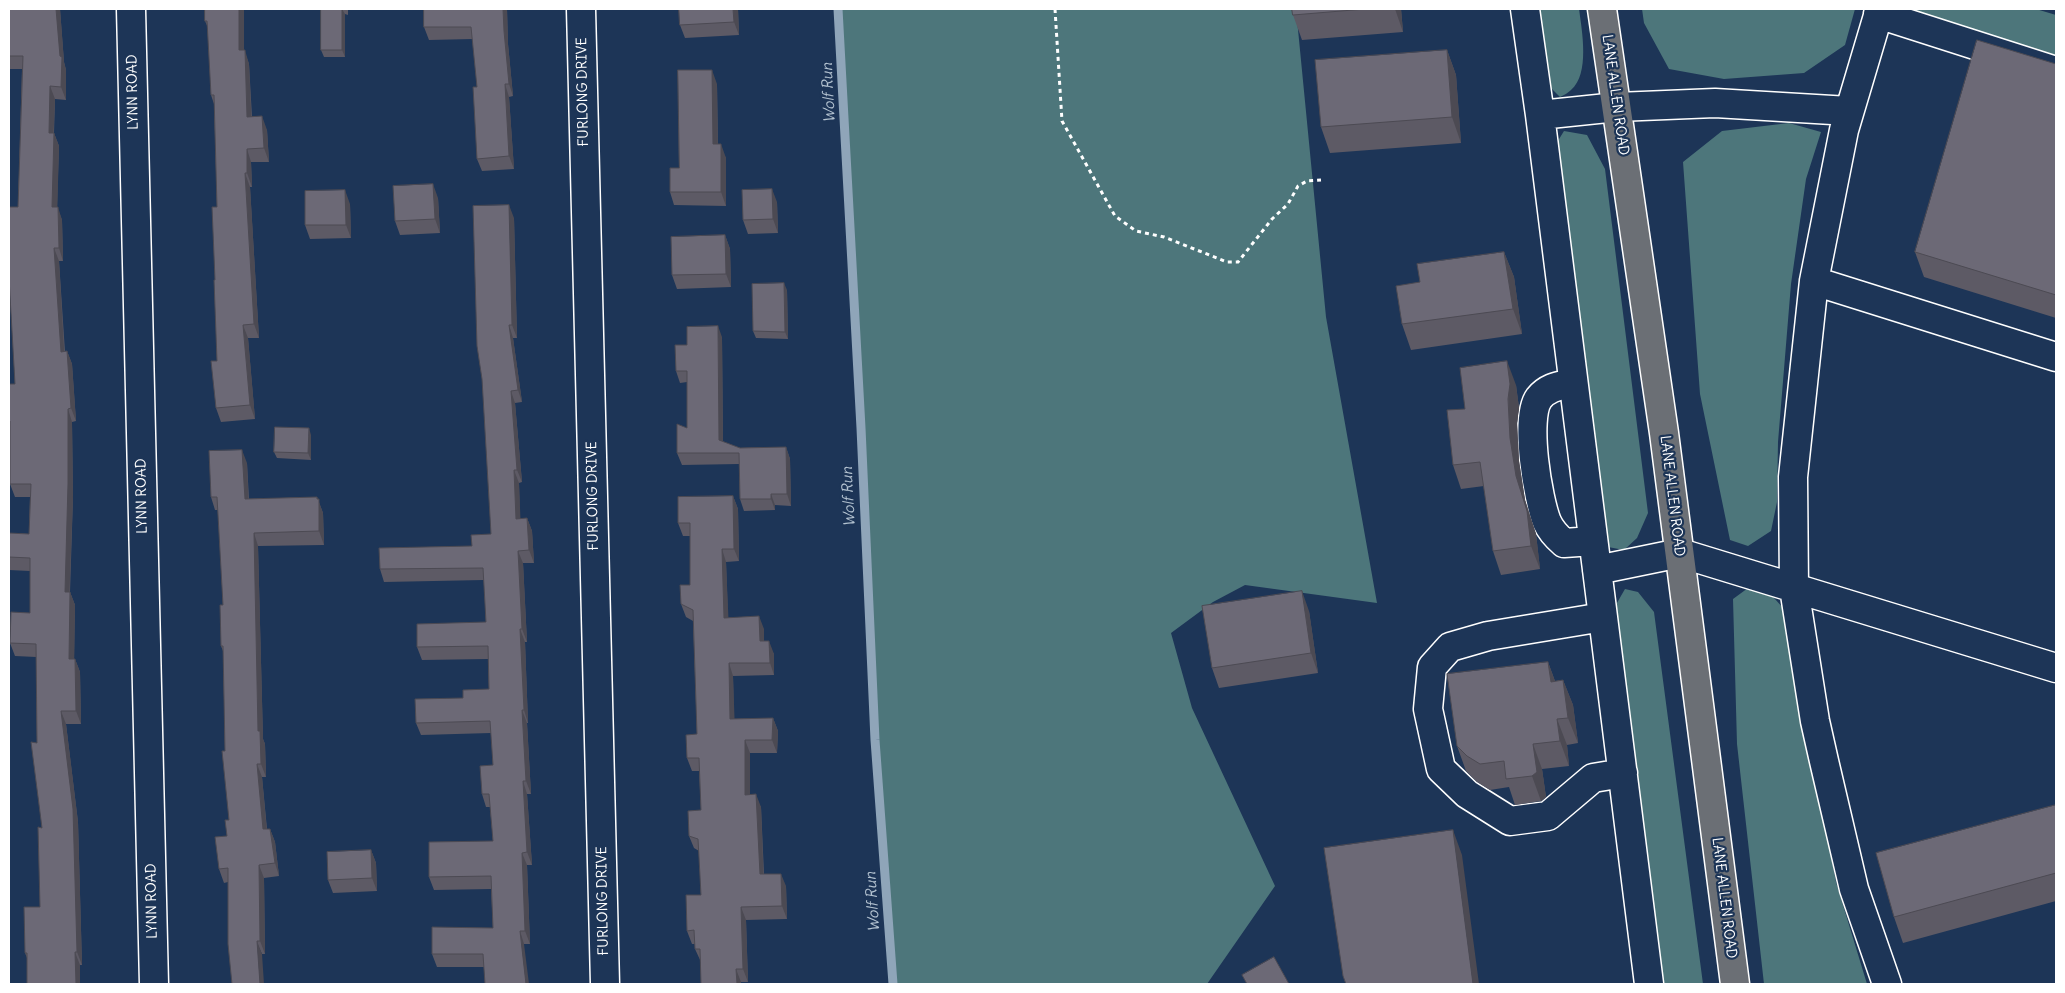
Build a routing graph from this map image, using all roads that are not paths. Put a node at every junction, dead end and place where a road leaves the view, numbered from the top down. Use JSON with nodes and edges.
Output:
{"nodes":[{"id":1,"x":131,"y":9,"type":"edge"},
{"id":2,"x":582,"y":9,"type":"edge"},
{"id":3,"x":1525,"y":9,"type":"edge"},
{"id":4,"x":1602,"y":9,"type":"edge"},
{"id":5,"x":1879,"y":11,"type":"edge"},
{"id":6,"x":2056,"y":71,"type":"edge"},
{"id":7,"x":1617,"y":107,"type":"junction"},
{"id":8,"x":1849,"y":111,"type":"junction"},
{"id":9,"x":1540,"y":115,"type":"junction"},
{"id":10,"x":1814,"y":281,"type":"junction"},
{"id":11,"x":2056,"y":357,"type":"edge"},
{"id":12,"x":1572,"y":383,"type":"junction"},
{"id":13,"x":1593,"y":541,"type":"junction"},
{"id":14,"x":1680,"y":553,"type":"junction"},
{"id":15,"x":1597,"y":570,"type":"junction"},
{"id":16,"x":1794,"y":588,"type":"junction"},
{"id":17,"x":1603,"y":617,"type":"junction"},
{"id":18,"x":2056,"y":668,"type":"edge"},
{"id":19,"x":1622,"y":773,"type":"junction"},
{"id":20,"x":154,"y":984,"type":"edge"},
{"id":21,"x":605,"y":984,"type":"edge"},
{"id":22,"x":1649,"y":984,"type":"edge"},
{"id":23,"x":1735,"y":984,"type":"edge"},
{"id":24,"x":1887,"y":984,"type":"edge"}],
"edges":[{"from":1,"to":20,"type":"street","name":"LYNN ROAD"},
{"from":2,"to":21,"type":"street","name":"FURLONG DRIVE"},
{"from":3,"to":9,"type":"street"},
{"from":4,"to":7,"type":"main road","name":"LANE ALLEN ROAD"},
{"from":5,"to":6,"type":"street"},
{"from":5,"to":8,"type":"street"},
{"from":7,"to":8,"type":"street"},
{"from":7,"to":9,"type":"street"},
{"from":7,"to":14,"type":"main road","name":"LANE ALLEN ROAD"},
{"from":8,"to":10,"type":"street"},
{"from":9,"to":12,"type":"street"},
{"from":10,"to":11,"type":"street"},
{"from":10,"to":16,"type":"street"},
{"from":12,"to":13,"type":"street"},
{"from":12,"to":13,"type":"street"},
{"from":13,"to":15,"type":"street"},
{"from":14,"to":15,"type":"street"},
{"from":14,"to":16,"type":"street"},
{"from":14,"to":23,"type":"main road","name":"LANE ALLEN ROAD"},
{"from":15,"to":17,"type":"street"},
{"from":16,"to":18,"type":"street"},
{"from":16,"to":24,"type":"street"},
{"from":17,"to":19,"type":"street"},
{"from":17,"to":19,"type":"street"},
{"from":19,"to":22,"type":"street"}]}
